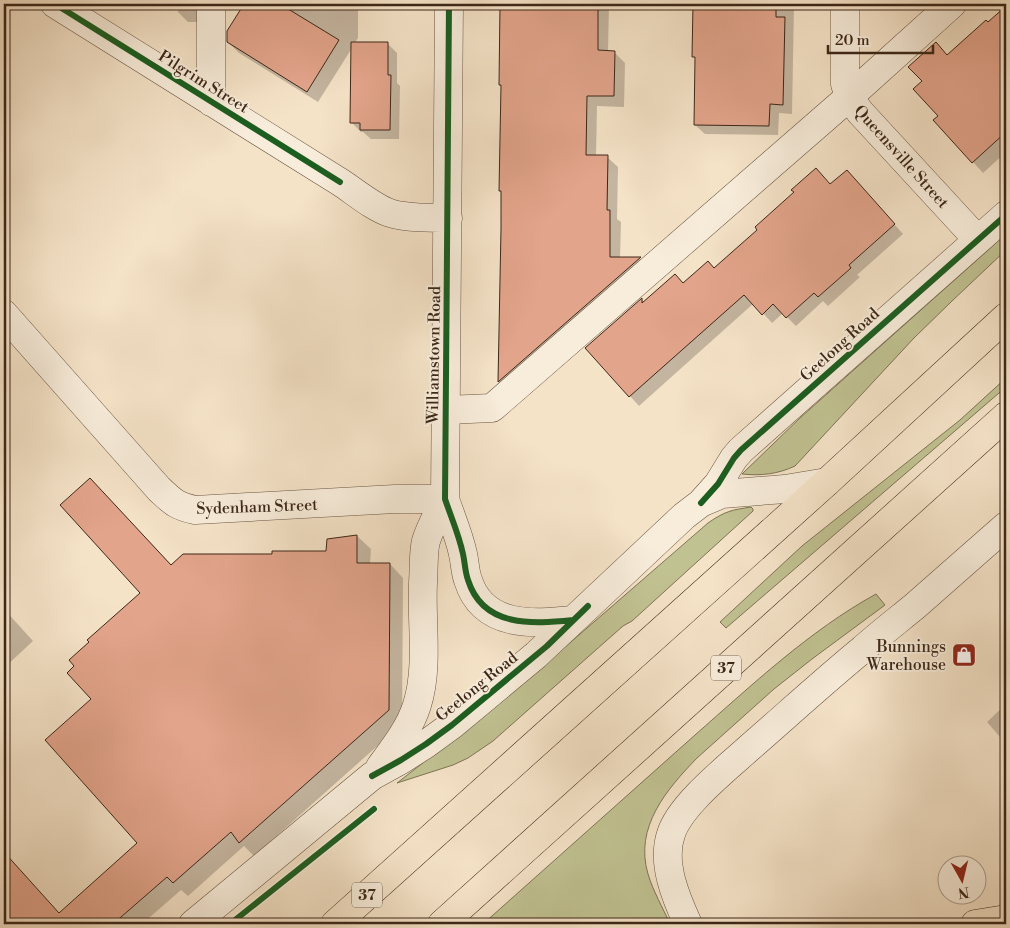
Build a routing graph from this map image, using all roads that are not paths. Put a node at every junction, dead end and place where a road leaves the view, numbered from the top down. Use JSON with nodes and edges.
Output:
{"nodes":[{"id":1,"x":55,"y":4,"type":"edge"},
{"id":2,"x":211,"y":4,"type":"edge"},
{"id":3,"x":449,"y":4,"type":"edge"},
{"id":4,"x":846,"y":4,"type":"edge"},
{"id":5,"x":952,"y":4,"type":"edge"},
{"id":6,"x":849,"y":97,"type":"junction"},
{"id":7,"x":211,"y":102,"type":"junction"},
{"id":8,"x":1006,"y":215,"type":"edge"},
{"id":9,"x":448,"y":218,"type":"junction"},
{"id":10,"x":978,"y":240,"type":"junction"},
{"id":11,"x":4,"y":314,"type":"edge"},
{"id":12,"x":1006,"y":317,"type":"edge"},
{"id":13,"x":446,"y":410,"type":"junction"},
{"id":14,"x":1006,"y":416,"type":"edge"},
{"id":15,"x":827,"y":482,"type":"junction"},
{"id":16,"x":445,"y":499,"type":"junction"},
{"id":17,"x":701,"y":503,"type":"junction"},
{"id":18,"x":1006,"y":526,"type":"edge"},
{"id":19,"x":573,"y":620,"type":"junction"},
{"id":20,"x":372,"y":776,"type":"junction"},
{"id":21,"x":1006,"y":919,"type":"edge"},
{"id":22,"x":444,"y":922,"type":"edge"},
{"id":23,"x":193,"y":924,"type":"edge"},
{"id":24,"x":335,"y":924,"type":"edge"},
{"id":25,"x":688,"y":924,"type":"edge"},
{"id":26,"x":976,"y":924,"type":"edge"}],
"edges":[{"from":1,"to":7,"type":"street","name":"Pilgrim Street"},
{"from":2,"to":7,"type":"street"},
{"from":3,"to":9,"type":"street","name":"Williamstown Road"},
{"from":4,"to":6,"type":"street","name":"Queensville Street"},
{"from":5,"to":6,"type":"street"},
{"from":6,"to":10,"type":"street","name":"Queensville Street"},
{"from":6,"to":13,"type":"street"},
{"from":7,"to":9,"type":"street","name":"Pilgrim Street"},
{"from":8,"to":10,"type":"street","name":"Geelong Road"},
{"from":9,"to":13,"type":"street","name":"Williamstown Road"},
{"from":10,"to":17,"type":"street","name":"Geelong Road"},
{"from":11,"to":16,"type":"street","name":"Sydenham Street"},
{"from":12,"to":15,"type":"main road","number":"37"},
{"from":13,"to":16,"type":"street","name":"Williamstown Road"},
{"from":14,"to":22,"type":"main road","number":"37"},
{"from":15,"to":17,"type":"street","name":"Geelong Road"},
{"from":15,"to":24,"type":"main road","number":"37"},
{"from":16,"to":19,"type":"street","name":"Williamstown Road"},
{"from":16,"to":20,"type":"street","name":"Williamstown Road"},
{"from":17,"to":19,"type":"street","name":"Geelong Road"},
{"from":18,"to":25,"type":"street"},
{"from":19,"to":20,"type":"street","name":"Geelong Road"},
{"from":20,"to":23,"type":"street","name":"Geelong Road"},
{"from":21,"to":26,"type":"main road"}]}
